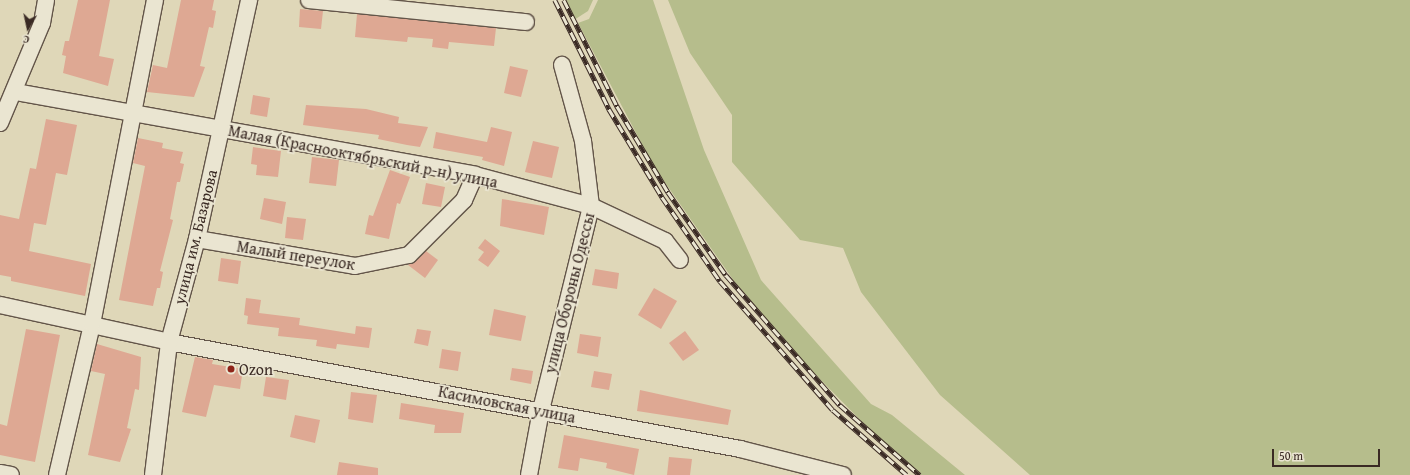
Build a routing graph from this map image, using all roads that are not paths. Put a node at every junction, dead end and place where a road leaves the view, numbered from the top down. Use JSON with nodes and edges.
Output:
{"nodes":[{"id":1,"x":46,"y":0,"type":"edge"},
{"id":2,"x":154,"y":0,"type":"edge"},
{"id":3,"x":249,"y":0,"type":"edge"},
{"id":4,"x":309,"y":0,"type":"edge"},
{"id":5,"x":526,"y":22,"type":"dead end"},
{"id":6,"x":562,"y":64,"type":"dead end"},
{"id":7,"x":16,"y":92,"type":"junction"},
{"id":8,"x":133,"y":114,"type":"junction"},
{"id":9,"x":0,"y":123,"type":"edge"},
{"id":10,"x":221,"y":129,"type":"junction"},
{"id":11,"x":475,"y":175,"type":"junction"},
{"id":12,"x":591,"y":206,"type":"junction"},
{"id":13,"x":197,"y":239,"type":"junction"},
{"id":14,"x":680,"y":260,"type":"dead end"},
{"id":15,"x":0,"y":307,"type":"edge"},
{"id":16,"x":92,"y":324,"type":"junction"},
{"id":17,"x":169,"y":342,"type":"junction"},
{"id":18,"x":541,"y":410,"type":"junction"},
{"id":19,"x":0,"y":473,"type":"edge"},
{"id":20,"x":11,"y":475,"type":"edge"},
{"id":21,"x":57,"y":475,"type":"edge"},
{"id":22,"x":154,"y":475,"type":"edge"},
{"id":23,"x":529,"y":475,"type":"edge"},
{"id":24,"x":843,"y":475,"type":"edge"}],
"edges":[{"from":1,"to":7,"type":"street"},
{"from":2,"to":8,"type":"street"},
{"from":3,"to":10,"type":"street","name":"улица им. Базарова"},
{"from":4,"to":5,"type":"street"},
{"from":6,"to":12,"type":"street","name":"улица Обороны Одессы"},
{"from":7,"to":8,"type":"street","name":"Малая (Краснооктябрьский р-н) улица"},
{"from":7,"to":9,"type":"street"},
{"from":8,"to":10,"type":"street","name":"Малая (Краснооктябрьский р-н) улица"},
{"from":8,"to":16,"type":"street"},
{"from":10,"to":11,"type":"street","name":"Малая (Краснооктябрьский р-н) улица"},
{"from":10,"to":13,"type":"street","name":"улица им. Базарова"},
{"from":11,"to":12,"type":"street","name":"Малая (Краснооктябрьский р-н) улица"},
{"from":11,"to":13,"type":"street","name":"Малый переулок"},
{"from":12,"to":14,"type":"street","name":"Малая (Краснооктябрьский р-н) улица"},
{"from":12,"to":18,"type":"street","name":"улица Обороны Одессы"},
{"from":13,"to":17,"type":"street","name":"улица им. Базарова"},
{"from":15,"to":16,"type":"street","name":"Касимовская улица"},
{"from":16,"to":17,"type":"street","name":"Касимовская улица"},
{"from":16,"to":21,"type":"street"},
{"from":17,"to":18,"type":"street","name":"Касимовская улица"},
{"from":17,"to":22,"type":"street","name":"улица им. Базарова"},
{"from":18,"to":23,"type":"street","name":"улица Обороны Одессы"},
{"from":18,"to":24,"type":"street","name":"Касимовская улица"},
{"from":19,"to":20,"type":"street"}]}
